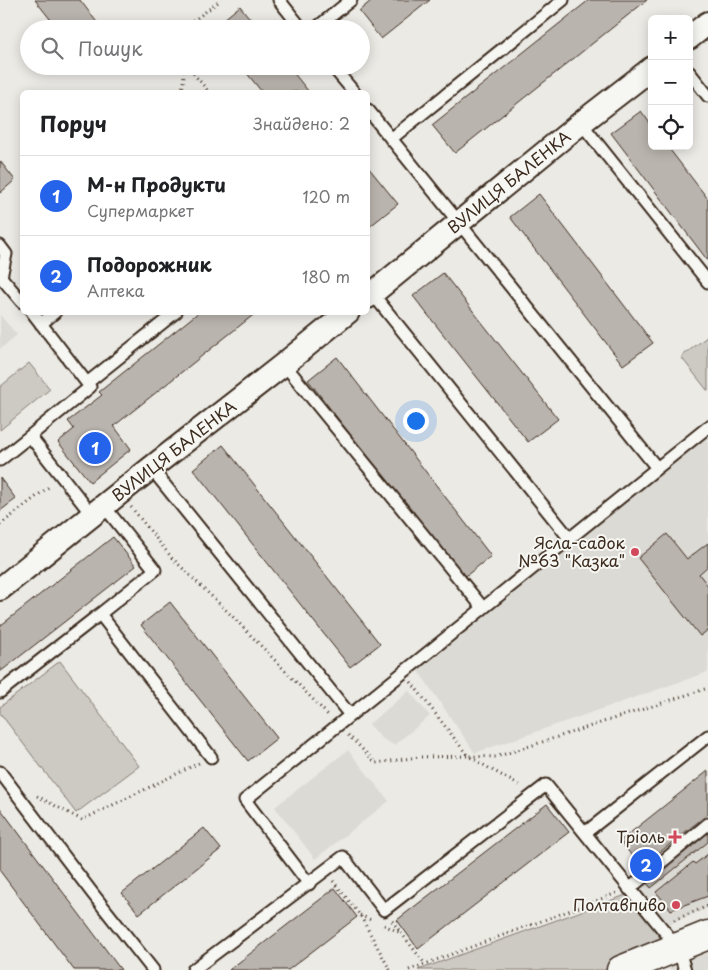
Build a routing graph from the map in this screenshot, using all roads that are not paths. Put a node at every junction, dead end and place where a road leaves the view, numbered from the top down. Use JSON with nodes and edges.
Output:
{"nodes":[{"id":1,"x":279,"y":0,"type":"edge"},
{"id":2,"x":351,"y":0,"type":"edge"},
{"id":3,"x":563,"y":0,"type":"edge"},
{"id":4,"x":295,"y":20,"type":"edge"},
{"id":5,"x":327,"y":20,"type":"edge"},
{"id":6,"x":708,"y":24,"type":"edge"},
{"id":7,"x":693,"y":35,"type":"edge"},
{"id":8,"x":648,"y":71,"type":"edge"},
{"id":9,"x":340,"y":75,"type":"edge"},
{"id":10,"x":693,"y":77,"type":"edge"},
{"id":11,"x":352,"y":90,"type":"edge"},
{"id":12,"x":708,"y":96,"type":"edge"},
{"id":13,"x":370,"y":113,"type":"edge"},
{"id":14,"x":581,"y":123,"type":"junction"},
{"id":15,"x":391,"y":139,"type":"junction"},
{"id":16,"x":459,"y":222,"type":"junction"},
{"id":17,"x":0,"y":246,"type":"edge"},
{"id":18,"x":708,"y":282,"type":"edge"},
{"id":19,"x":370,"y":295,"type":"edge"},
{"id":20,"x":20,"y":300,"type":"edge"},
{"id":21,"x":34,"y":315,"type":"edge"},
{"id":22,"x":52,"y":315,"type":"edge"},
{"id":23,"x":172,"y":315,"type":"edge"},
{"id":24,"x":344,"y":315,"type":"edge"},
{"id":25,"x":41,"y":324,"type":"junction"},
{"id":26,"x":284,"y":364,"type":"junction"},
{"id":27,"x":87,"y":383,"type":"junction"},
{"id":28,"x":708,"y":427,"type":"edge"},
{"id":29,"x":30,"y":436,"type":"junction"},
{"id":30,"x":0,"y":460,"type":"edge"},
{"id":31,"x":151,"y":468,"type":"junction"},
{"id":32,"x":657,"y":468,"type":"junction"},
{"id":33,"x":105,"y":505,"type":"junction"},
{"id":34,"x":570,"y":539,"type":"junction"},
{"id":35,"x":0,"y":589,"type":"edge"},
{"id":36,"x":483,"y":608,"type":"junction"},
{"id":37,"x":100,"y":614,"type":"junction"},
{"id":38,"x":0,"y":692,"type":"edge"},
{"id":39,"x":350,"y":715,"type":"junction"},
{"id":40,"x":708,"y":736,"type":"edge"},
{"id":41,"x":211,"y":757,"type":"road end"},
{"id":42,"x":3,"y":776,"type":"edge"},
{"id":43,"x":708,"y":824,"type":"edge"},
{"id":44,"x":585,"y":833,"type":"junction"},
{"id":45,"x":309,"y":884,"type":"junction"},
{"id":46,"x":630,"y":889,"type":"junction"},
{"id":47,"x":708,"y":936,"type":"edge"},
{"id":48,"x":681,"y":959,"type":"edge"},
{"id":49,"x":153,"y":970,"type":"edge"},
{"id":50,"x":193,"y":970,"type":"edge"},
{"id":51,"x":621,"y":970,"type":"edge"}],
"edges":[{"from":1,"to":4,"type":"lane"},
{"from":2,"to":5,"type":"lane"},
{"from":3,"to":15,"type":"lane"},
{"from":6,"to":7,"type":"street"},
{"from":8,"to":14,"type":"street","name":"ВУЛИЦЯ БАЛЕНКА"},
{"from":9,"to":11,"type":"lane"},
{"from":10,"to":12,"type":"lane"},
{"from":13,"to":15,"type":"lane"},
{"from":14,"to":16,"type":"street","name":"ВУЛИЦЯ БАЛЕНКА"},
{"from":14,"to":18,"type":"lane"},
{"from":15,"to":16,"type":"lane"},
{"from":16,"to":19,"type":"street","name":"ВУЛИЦЯ БАЛЕНКА"},
{"from":16,"to":32,"type":"lane"},
{"from":17,"to":20,"type":"lane"},
{"from":19,"to":34,"type":"lane"},
{"from":21,"to":25,"type":"lane"},
{"from":22,"to":25,"type":"lane"},
{"from":23,"to":27,"type":"lane"},
{"from":24,"to":26,"type":"street","name":"ВУЛИЦЯ БАЛЕНКА"},
{"from":25,"to":27,"type":"lane"},
{"from":26,"to":31,"type":"street","name":"ВУЛИЦЯ БАЛЕНКА"},
{"from":26,"to":36,"type":"lane"},
{"from":27,"to":29,"type":"lane"},
{"from":28,"to":32,"type":"lane"},
{"from":29,"to":30,"type":"lane"},
{"from":29,"to":33,"type":"lane"},
{"from":31,"to":33,"type":"street","name":"ВУЛИЦЯ БАЛЕНКА"},
{"from":31,"to":39,"type":"lane"},
{"from":32,"to":34,"type":"lane"},
{"from":33,"to":35,"type":"street","name":"ВУЛИЦЯ БАЛЕНКА"},
{"from":33,"to":37,"type":"lane"},
{"from":34,"to":36,"type":"lane"},
{"from":36,"to":39,"type":"lane"},
{"from":37,"to":38,"type":"lane"},
{"from":37,"to":41,"type":"lane"},
{"from":39,"to":45,"type":"lane"},
{"from":40,"to":44,"type":"lane"},
{"from":42,"to":49,"type":"lane"},
{"from":43,"to":46,"type":"lane"},
{"from":44,"to":45,"type":"lane"},
{"from":44,"to":46,"type":"lane"},
{"from":45,"to":50,"type":"lane"},
{"from":46,"to":48,"type":"lane"},
{"from":47,"to":48,"type":"street"},
{"from":48,"to":51,"type":"street"}]}
